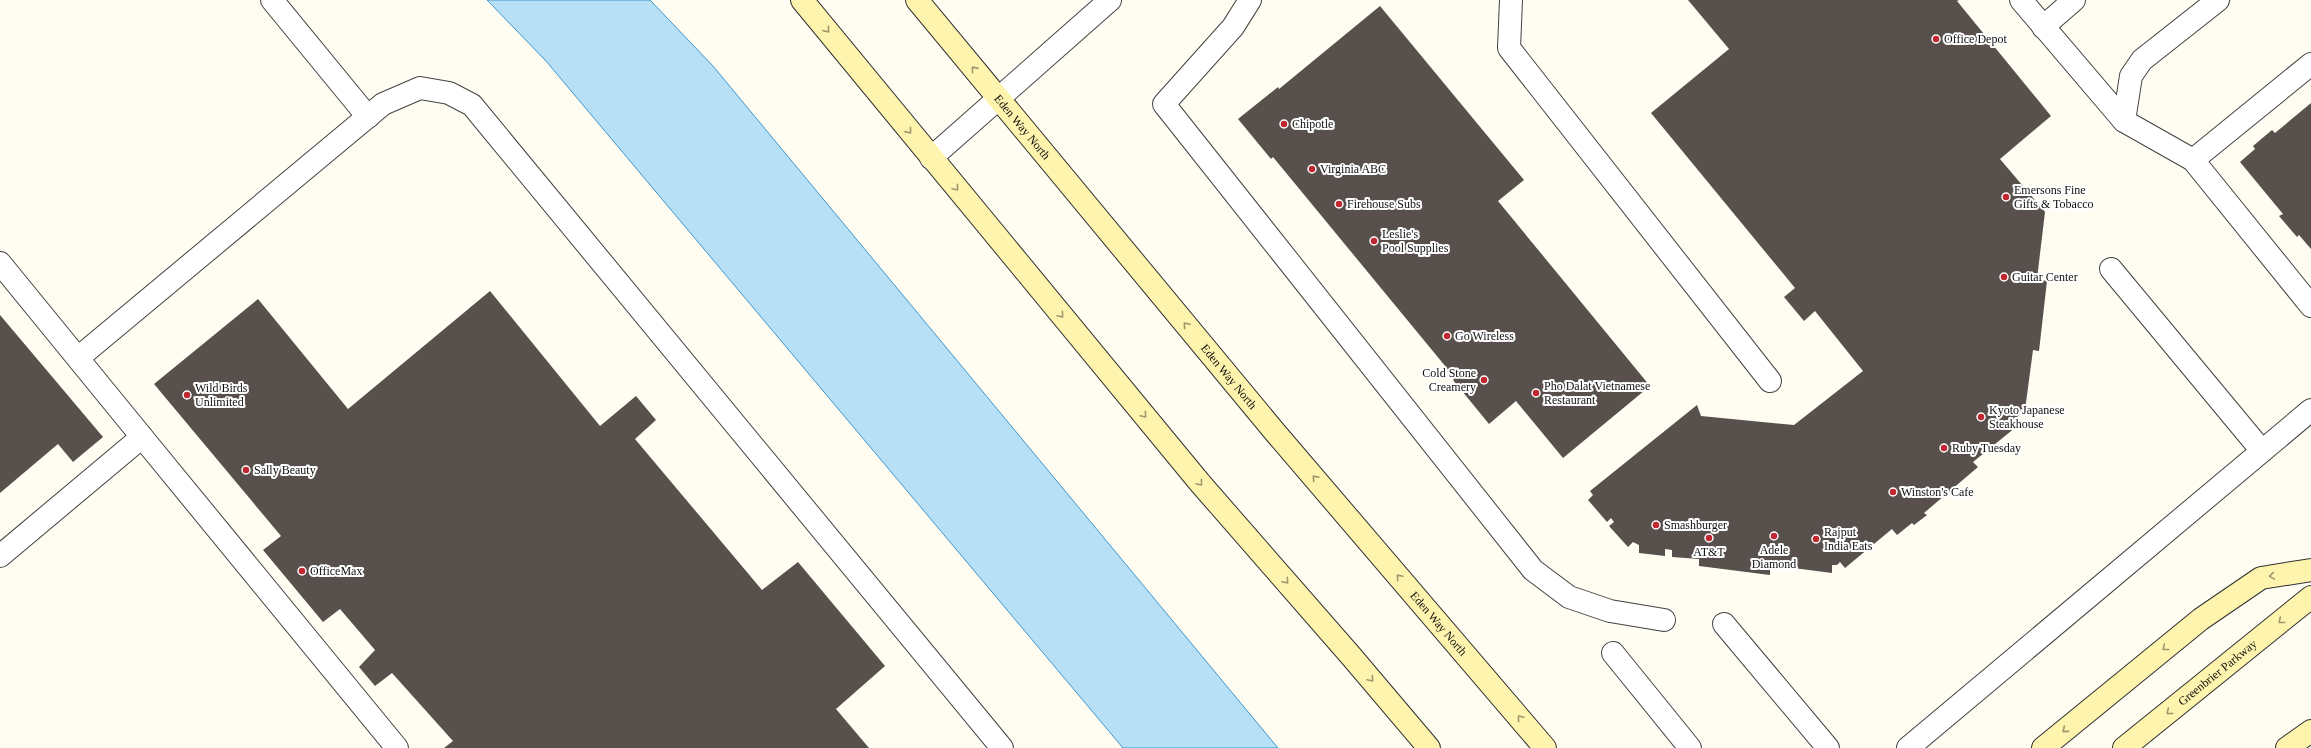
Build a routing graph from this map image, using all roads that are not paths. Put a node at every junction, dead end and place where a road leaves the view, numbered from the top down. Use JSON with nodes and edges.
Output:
{"nodes":[{"id":1,"x":272,"y":0,"type":"edge"},
{"id":2,"x":802,"y":0,"type":"edge"},
{"id":3,"x":917,"y":0,"type":"edge"},
{"id":4,"x":1110,"y":0,"type":"edge"},
{"id":5,"x":1250,"y":0,"type":"edge"},
{"id":6,"x":1511,"y":0,"type":"edge"},
{"id":7,"x":2021,"y":0,"type":"edge"},
{"id":8,"x":2074,"y":0,"type":"edge"},
{"id":9,"x":2218,"y":0,"type":"edge"},
{"id":10,"x":2043,"y":27,"type":"junction"},
{"id":11,"x":2311,"y":64,"type":"edge"},
{"id":12,"x":999,"y":99,"type":"junction"},
{"id":13,"x":368,"y":117,"type":"junction"},
{"id":14,"x":2124,"y":121,"type":"junction"},
{"id":15,"x":932,"y":158,"type":"junction"},
{"id":16,"x":2193,"y":160,"type":"junction"},
{"id":17,"x":0,"y":263,"type":"edge"},
{"id":18,"x":2111,"y":269,"type":"dead end"},
{"id":19,"x":2311,"y":306,"type":"edge"},
{"id":20,"x":78,"y":358,"type":"junction"},
{"id":21,"x":1770,"y":381,"type":"dead end"},
{"id":22,"x":2311,"y":410,"type":"edge"},
{"id":23,"x":142,"y":437,"type":"junction"},
{"id":24,"x":2262,"y":451,"type":"junction"},
{"id":25,"x":0,"y":556,"type":"edge"},
{"id":26,"x":2311,"y":570,"type":"edge"},
{"id":27,"x":2311,"y":597,"type":"edge"},
{"id":28,"x":1664,"y":620,"type":"dead end"},
{"id":29,"x":1724,"y":624,"type":"dead end"},
{"id":30,"x":1613,"y":653,"type":"dead end"},
{"id":31,"x":2311,"y":731,"type":"edge"},
{"id":32,"x":397,"y":748,"type":"edge"},
{"id":33,"x":1002,"y":748,"type":"edge"},
{"id":34,"x":1429,"y":748,"type":"edge"},
{"id":35,"x":1545,"y":748,"type":"edge"},
{"id":36,"x":1690,"y":748,"type":"edge"},
{"id":37,"x":1828,"y":748,"type":"edge"},
{"id":38,"x":1908,"y":748,"type":"edge"},
{"id":39,"x":2043,"y":748,"type":"edge"},
{"id":40,"x":2124,"y":748,"type":"edge"},
{"id":41,"x":2287,"y":748,"type":"edge"}],
"edges":[{"from":1,"to":13,"type":"street"},
{"from":2,"to":15,"type":"street","one_way":true},
{"from":12,"to":3,"type":"street","name":"Eden Way North","one_way":true},
{"from":4,"to":12,"type":"street"},
{"from":5,"to":28,"type":"street"},
{"from":6,"to":21,"type":"street"},
{"from":7,"to":10,"type":"street"},
{"from":8,"to":10,"type":"street"},
{"from":9,"to":14,"type":"street"},
{"from":10,"to":14,"type":"street"},
{"from":11,"to":16,"type":"street"},
{"from":12,"to":15,"type":"street"},
{"from":35,"to":12,"type":"street","name":"Eden Way North","one_way":true},
{"from":13,"to":20,"type":"street"},
{"from":13,"to":33,"type":"street"},
{"from":14,"to":16,"type":"street"},
{"from":15,"to":34,"type":"street","one_way":true},
{"from":16,"to":19,"type":"street"},
{"from":17,"to":20,"type":"street"},
{"from":18,"to":24,"type":"street"},
{"from":20,"to":23,"type":"street"},
{"from":22,"to":24,"type":"street"},
{"from":23,"to":25,"type":"street"},
{"from":23,"to":32,"type":"street"},
{"from":24,"to":38,"type":"street"},
{"from":26,"to":39,"type":"street","one_way":true},
{"from":27,"to":40,"type":"street","name":"Greenbrier Parkway","one_way":true},
{"from":29,"to":37,"type":"street"},
{"from":30,"to":36,"type":"street"},
{"from":31,"to":41,"type":"street"}]}
